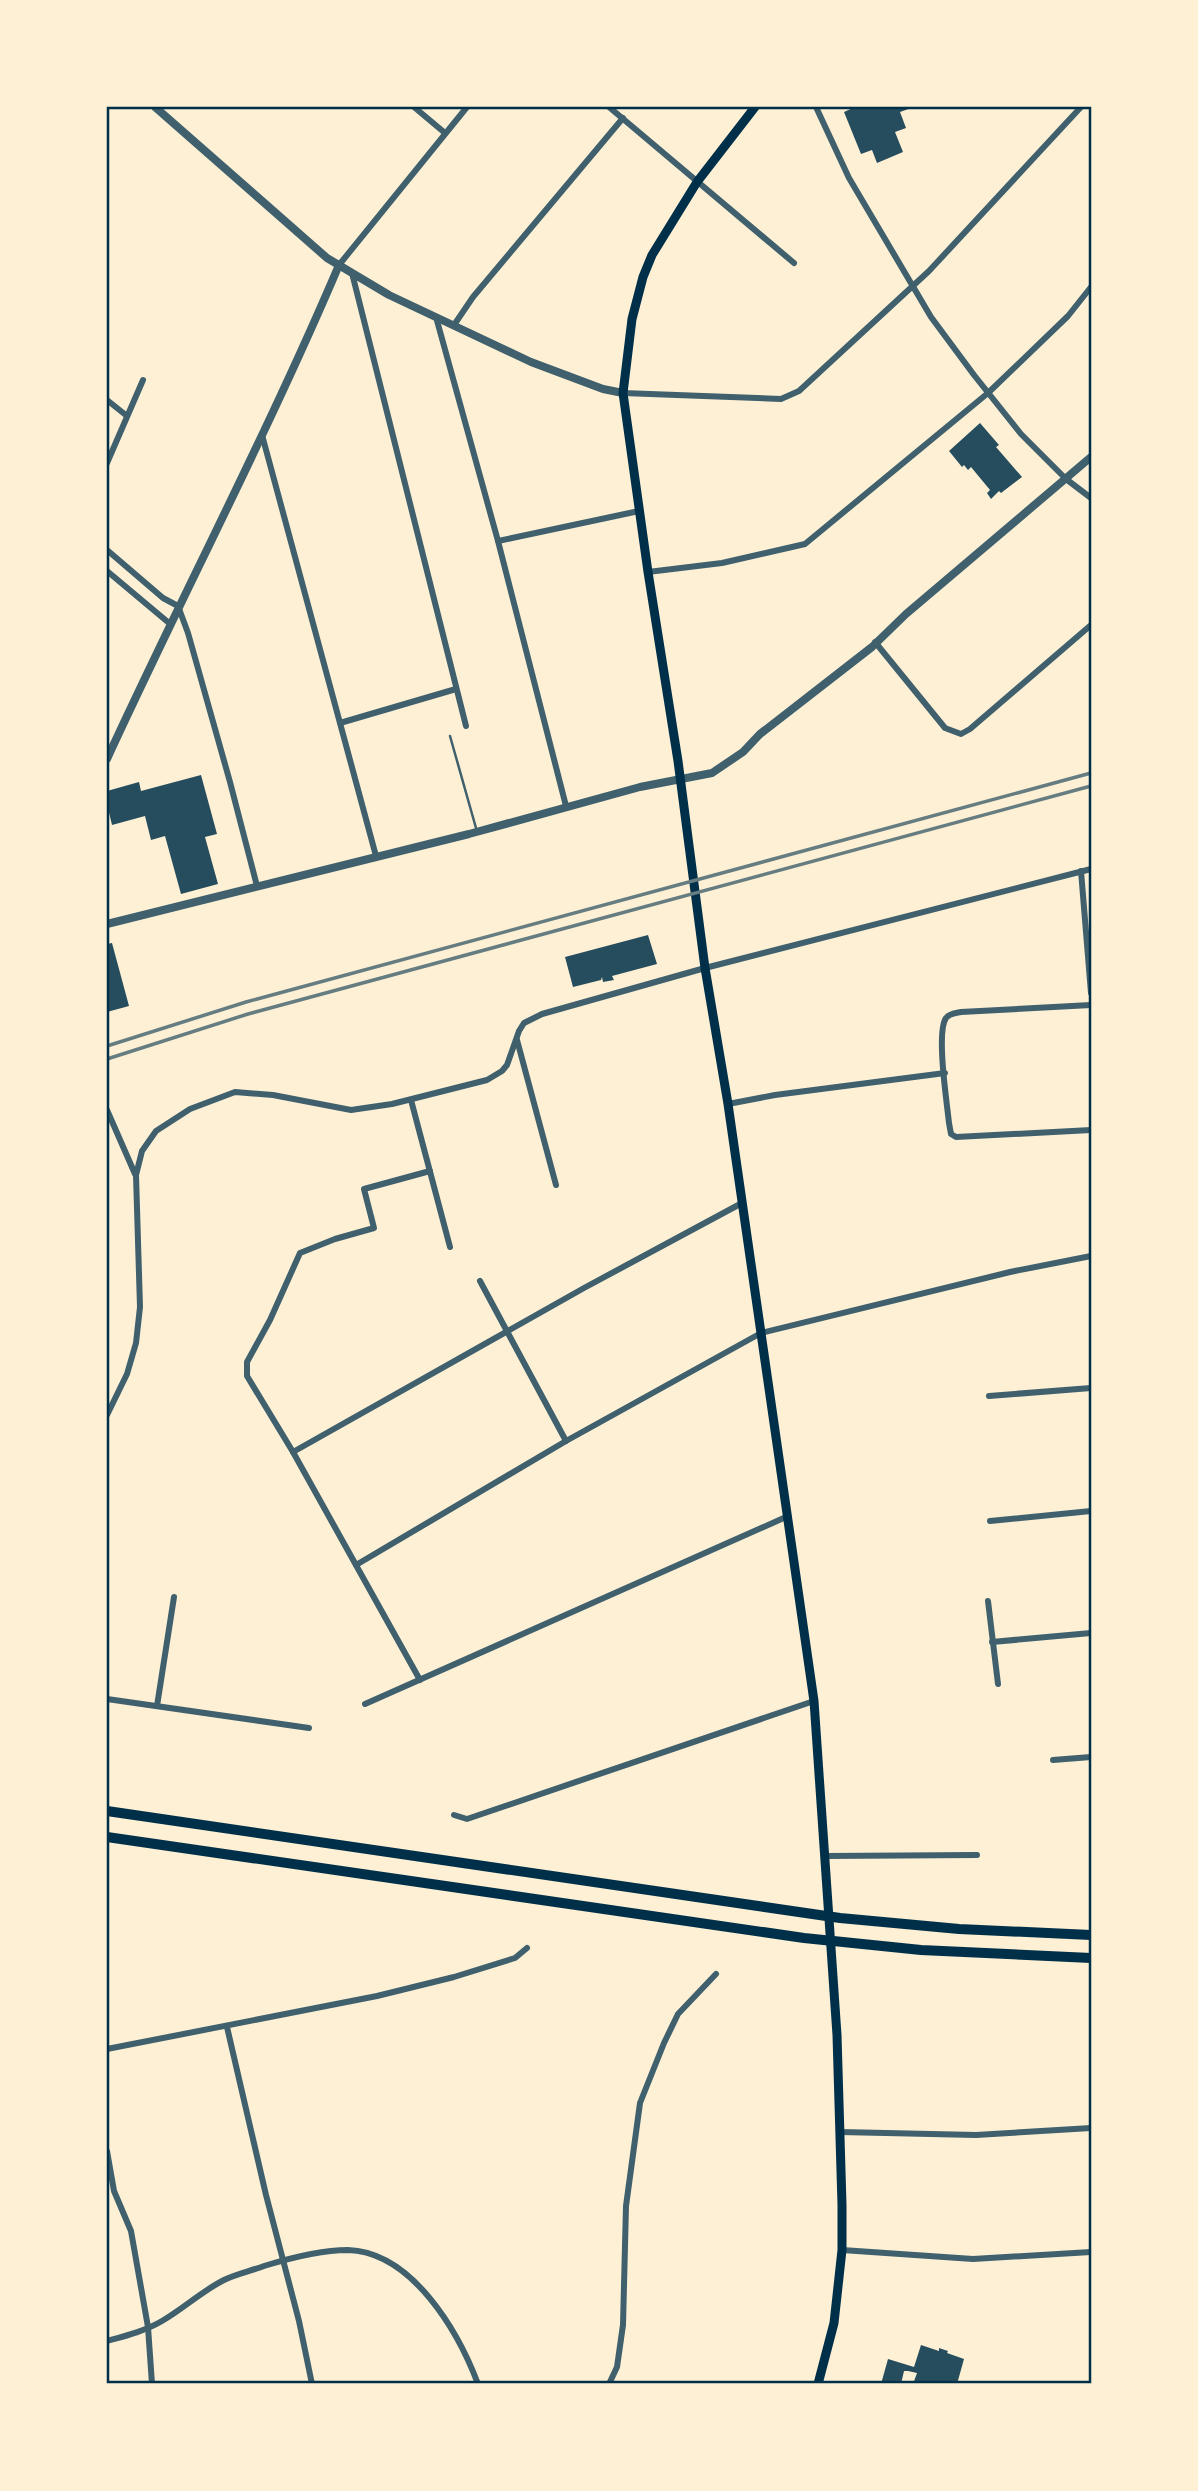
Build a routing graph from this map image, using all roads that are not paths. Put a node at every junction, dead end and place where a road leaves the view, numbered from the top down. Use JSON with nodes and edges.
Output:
{"nodes":[{"id":1,"x":155,"y":107,"type":"edge"},
{"id":2,"x":414,"y":107,"type":"edge"},
{"id":3,"x":467,"y":107,"type":"edge"},
{"id":4,"x":609,"y":107,"type":"edge"},
{"id":5,"x":755,"y":107,"type":"edge"},
{"id":6,"x":816,"y":107,"type":"edge"},
{"id":7,"x":1081,"y":107,"type":"edge"},
{"id":8,"x":623,"y":118,"type":"junction"},
{"id":9,"x":445,"y":133,"type":"junction"},
{"id":10,"x":697,"y":182,"type":"junction"},
{"id":11,"x":794,"y":263,"type":"dead end"},
{"id":12,"x":339,"y":265,"type":"junction"},
{"id":13,"x":352,"y":273,"type":"junction"},
{"id":14,"x":912,"y":287,"type":"junction"},
{"id":15,"x":1091,"y":287,"type":"edge"},
{"id":16,"x":436,"y":317,"type":"junction"},
{"id":17,"x":454,"y":325,"type":"junction"},
{"id":18,"x":144,"y":380,"type":"dead end"},
{"id":19,"x":623,"y":393,"type":"junction"},
{"id":20,"x":988,"y":393,"type":"junction"},
{"id":21,"x":107,"y":400,"type":"edge"},
{"id":22,"x":127,"y":416,"type":"junction"},
{"id":23,"x":262,"y":435,"type":"junction"},
{"id":24,"x":1091,"y":457,"type":"edge"},
{"id":25,"x":107,"y":463,"type":"edge"},
{"id":26,"x":1066,"y":479,"type":"junction"},
{"id":27,"x":1091,"y":498,"type":"edge"},
{"id":28,"x":639,"y":511,"type":"junction"},
{"id":29,"x":498,"y":541,"type":"junction"},
{"id":30,"x":107,"y":550,"type":"edge"},
{"id":31,"x":107,"y":571,"type":"edge"},
{"id":32,"x":648,"y":572,"type":"junction"},
{"id":33,"x":178,"y":606,"type":"junction"},
{"id":34,"x":169,"y":623,"type":"junction"},
{"id":35,"x":1091,"y":625,"type":"edge"},
{"id":36,"x":875,"y":642,"type":"junction"},
{"id":37,"x":456,"y":689,"type":"junction"},
{"id":38,"x":340,"y":723,"type":"junction"},
{"id":39,"x":466,"y":726,"type":"dead end"},
{"id":40,"x":450,"y":736,"type":"dead end"},
{"id":41,"x":107,"y":759,"type":"edge"},
{"id":42,"x":681,"y":779,"type":"junction"},
{"id":43,"x":566,"y":806,"type":"junction"},
{"id":44,"x":477,"y":832,"type":"junction"},
{"id":45,"x":376,"y":856,"type":"junction"},
{"id":46,"x":1091,"y":869,"type":"edge"},
{"id":47,"x":1081,"y":872,"type":"junction"},
{"id":48,"x":257,"y":886,"type":"junction"},
{"id":49,"x":107,"y":924,"type":"edge"},
{"id":50,"x":705,"y":968,"type":"junction"},
{"id":51,"x":1091,"y":993,"type":"edge"},
{"id":52,"x":1091,"y":1006,"type":"edge"},
{"id":53,"x":516,"y":1038,"type":"junction"},
{"id":54,"x":945,"y":1073,"type":"junction"},
{"id":55,"x":411,"y":1100,"type":"junction"},
{"id":56,"x":728,"y":1104,"type":"junction"},
{"id":57,"x":107,"y":1110,"type":"edge"},
{"id":58,"x":1091,"y":1130,"type":"edge"},
{"id":59,"x":430,"y":1171,"type":"junction"},
{"id":60,"x":136,"y":1175,"type":"junction"},
{"id":61,"x":556,"y":1185,"type":"dead end"},
{"id":62,"x":742,"y":1203,"type":"junction"},
{"id":63,"x":450,"y":1247,"type":"dead end"},
{"id":64,"x":1091,"y":1256,"type":"edge"},
{"id":65,"x":480,"y":1281,"type":"dead end"},
{"id":66,"x":509,"y":1332,"type":"junction"},
{"id":67,"x":761,"y":1333,"type":"junction"},
{"id":68,"x":1091,"y":1388,"type":"edge"},
{"id":69,"x":989,"y":1396,"type":"dead end"},
{"id":70,"x":107,"y":1415,"type":"edge"},
{"id":71,"x":566,"y":1441,"type":"junction"},
{"id":72,"x":293,"y":1452,"type":"junction"},
{"id":73,"x":1091,"y":1511,"type":"edge"},
{"id":74,"x":786,"y":1517,"type":"junction"},
{"id":75,"x":990,"y":1521,"type":"dead end"},
{"id":76,"x":356,"y":1565,"type":"junction"},
{"id":77,"x":174,"y":1597,"type":"dead end"},
{"id":78,"x":988,"y":1601,"type":"dead end"},
{"id":79,"x":1091,"y":1633,"type":"edge"},
{"id":80,"x":992,"y":1642,"type":"junction"},
{"id":81,"x":420,"y":1680,"type":"junction"},
{"id":82,"x":998,"y":1684,"type":"dead end"},
{"id":83,"x":107,"y":1699,"type":"edge"},
{"id":84,"x":814,"y":1701,"type":"junction"},
{"id":85,"x":365,"y":1704,"type":"dead end"},
{"id":86,"x":157,"y":1706,"type":"junction"},
{"id":87,"x":309,"y":1728,"type":"dead end"},
{"id":88,"x":1091,"y":1757,"type":"edge"},
{"id":89,"x":1053,"y":1760,"type":"dead end"},
{"id":90,"x":107,"y":1811,"type":"edge"},
{"id":91,"x":454,"y":1815,"type":"dead end"},
{"id":92,"x":107,"y":1837,"type":"edge"},
{"id":93,"x":976,"y":1855,"type":"dead end"},
{"id":94,"x":826,"y":1856,"type":"junction"},
{"id":95,"x":1091,"y":1935,"type":"edge"},
{"id":96,"x":527,"y":1948,"type":"dead end"},
{"id":97,"x":1091,"y":1958,"type":"edge"},
{"id":98,"x":716,"y":1975,"type":"dead end"},
{"id":99,"x":227,"y":2026,"type":"junction"},
{"id":100,"x":107,"y":2049,"type":"edge"},
{"id":101,"x":1091,"y":2128,"type":"edge"},
{"id":102,"x":840,"y":2132,"type":"junction"},
{"id":103,"x":107,"y":2151,"type":"edge"},
{"id":104,"x":110,"y":2192,"type":"edge"},
{"id":105,"x":842,"y":2250,"type":"junction"},
{"id":106,"x":1091,"y":2252,"type":"edge"},
{"id":107,"x":283,"y":2260,"type":"junction"},
{"id":108,"x":148,"y":2327,"type":"junction"},
{"id":109,"x":107,"y":2341,"type":"edge"},
{"id":110,"x":152,"y":2384,"type":"edge"},
{"id":111,"x":313,"y":2384,"type":"edge"},
{"id":112,"x":478,"y":2384,"type":"edge"},
{"id":113,"x":609,"y":2384,"type":"edge"},
{"id":114,"x":818,"y":2384,"type":"edge"}],
"edges":[{"from":1,"to":12,"type":"street"},
{"from":2,"to":9,"type":"street"},
{"from":3,"to":9,"type":"street"},
{"from":4,"to":8,"type":"street"},
{"from":5,"to":10,"type":"main road"},
{"from":6,"to":14,"type":"street"},
{"from":7,"to":14,"type":"street"},
{"from":8,"to":10,"type":"street"},
{"from":8,"to":17,"type":"street"},
{"from":9,"to":12,"type":"street"},
{"from":10,"to":11,"type":"street"},
{"from":10,"to":19,"type":"main road"},
{"from":12,"to":13,"type":"street"},
{"from":12,"to":23,"type":"street"},
{"from":13,"to":16,"type":"street"},
{"from":13,"to":37,"type":"street"},
{"from":14,"to":19,"type":"street"},
{"from":14,"to":20,"type":"street"},
{"from":15,"to":20,"type":"street"},
{"from":16,"to":17,"type":"street"},
{"from":16,"to":29,"type":"street"},
{"from":17,"to":19,"type":"street"},
{"from":18,"to":22,"type":"street"},
{"from":19,"to":28,"type":"main road"},
{"from":20,"to":26,"type":"street"},
{"from":20,"to":32,"type":"street"},
{"from":21,"to":22,"type":"street"},
{"from":22,"to":25,"type":"street"},
{"from":23,"to":33,"type":"street"},
{"from":23,"to":38,"type":"street"},
{"from":24,"to":26,"type":"street"},
{"from":26,"to":27,"type":"street"},
{"from":26,"to":36,"type":"street"},
{"from":28,"to":29,"type":"street"},
{"from":28,"to":32,"type":"main road"},
{"from":29,"to":43,"type":"street"},
{"from":30,"to":33,"type":"street"},
{"from":31,"to":34,"type":"street"},
{"from":32,"to":42,"type":"main road"},
{"from":33,"to":34,"type":"street"},
{"from":33,"to":48,"type":"street"},
{"from":34,"to":41,"type":"street"},
{"from":35,"to":36,"type":"street"},
{"from":36,"to":42,"type":"street"},
{"from":37,"to":38,"type":"street"},
{"from":37,"to":39,"type":"street"},
{"from":38,"to":45,"type":"street"},
{"from":40,"to":44,"type":"lane"},
{"from":42,"to":43,"type":"street"},
{"from":42,"to":50,"type":"main road"},
{"from":43,"to":44,"type":"street"},
{"from":44,"to":45,"type":"street"},
{"from":45,"to":48,"type":"street"},
{"from":46,"to":47,"type":"street"},
{"from":47,"to":50,"type":"street"},
{"from":47,"to":51,"type":"street"},
{"from":48,"to":49,"type":"street"},
{"from":50,"to":53,"type":"street"},
{"from":50,"to":56,"type":"main road"},
{"from":52,"to":54,"type":"street"},
{"from":53,"to":55,"type":"street"},
{"from":53,"to":61,"type":"street"},
{"from":54,"to":56,"type":"street"},
{"from":54,"to":58,"type":"street"},
{"from":55,"to":59,"type":"street"},
{"from":55,"to":60,"type":"street"},
{"from":56,"to":62,"type":"main road"},
{"from":57,"to":60,"type":"street"},
{"from":59,"to":63,"type":"street"},
{"from":59,"to":72,"type":"street"},
{"from":60,"to":70,"type":"street"},
{"from":62,"to":66,"type":"street"},
{"from":62,"to":67,"type":"main road"},
{"from":64,"to":67,"type":"street"},
{"from":65,"to":66,"type":"street"},
{"from":66,"to":71,"type":"street"},
{"from":66,"to":72,"type":"street"},
{"from":67,"to":71,"type":"street"},
{"from":67,"to":74,"type":"main road"},
{"from":68,"to":69,"type":"street"},
{"from":71,"to":76,"type":"street"},
{"from":72,"to":76,"type":"street"},
{"from":73,"to":75,"type":"street"},
{"from":74,"to":81,"type":"street"},
{"from":74,"to":84,"type":"main road"},
{"from":76,"to":81,"type":"street"},
{"from":77,"to":86,"type":"street"},
{"from":78,"to":80,"type":"street"},
{"from":79,"to":80,"type":"street"},
{"from":80,"to":82,"type":"street"},
{"from":81,"to":85,"type":"street"},
{"from":83,"to":86,"type":"street"},
{"from":84,"to":91,"type":"street"},
{"from":84,"to":94,"type":"main road"},
{"from":86,"to":87,"type":"street"},
{"from":88,"to":89,"type":"street"},
{"from":90,"to":95,"type":"highway"},
{"from":92,"to":97,"type":"highway"},
{"from":93,"to":94,"type":"street"},
{"from":94,"to":102,"type":"main road"},
{"from":96,"to":99,"type":"street"},
{"from":98,"to":113,"type":"street"},
{"from":99,"to":100,"type":"street"},
{"from":99,"to":107,"type":"street"},
{"from":101,"to":102,"type":"street"},
{"from":102,"to":105,"type":"main road"},
{"from":103,"to":104,"type":"street"},
{"from":104,"to":108,"type":"street"},
{"from":105,"to":106,"type":"street"},
{"from":105,"to":114,"type":"main road"},
{"from":107,"to":108,"type":"street"},
{"from":107,"to":111,"type":"street"},
{"from":107,"to":112,"type":"street"},
{"from":108,"to":109,"type":"street"},
{"from":108,"to":110,"type":"street"}]}
